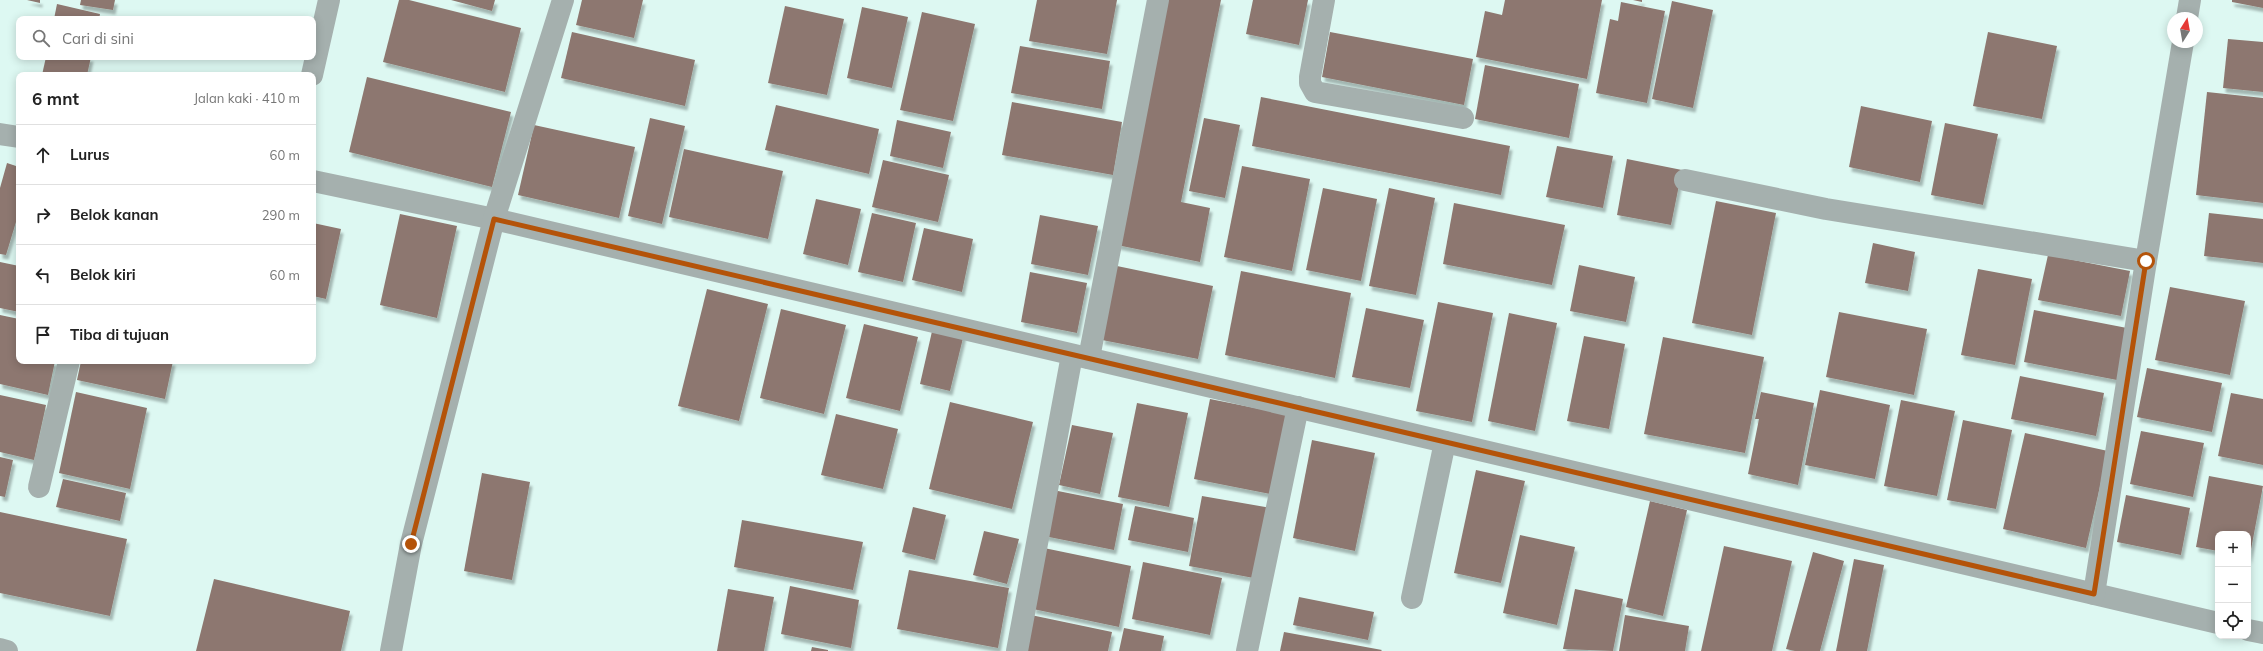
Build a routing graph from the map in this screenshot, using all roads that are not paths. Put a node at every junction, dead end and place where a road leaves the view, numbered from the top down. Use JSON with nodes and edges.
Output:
{"nodes":[{"id":1,"x":329,"y":0,"type":"edge"},
{"id":2,"x":563,"y":0,"type":"edge"},
{"id":3,"x":1158,"y":0,"type":"edge"},
{"id":4,"x":1324,"y":0,"type":"edge"},
{"id":5,"x":2190,"y":0,"type":"edge"},
{"id":6,"x":2188,"y":12,"type":"edge"},
{"id":7,"x":2182,"y":48,"type":"edge"},
{"id":8,"x":316,"y":57,"type":"edge"},
{"id":9,"x":315,"y":60,"type":"edge"},
{"id":10,"x":313,"y":72,"type":"edge"},
{"id":11,"x":1463,"y":118,"type":"dead end"},
{"id":12,"x":0,"y":134,"type":"edge"},
{"id":13,"x":16,"y":137,"type":"edge"},
{"id":14,"x":1685,"y":180,"type":"dead end"},
{"id":15,"x":316,"y":182,"type":"edge"},
{"id":16,"x":494,"y":219,"type":"junction"},
{"id":17,"x":2146,"y":261,"type":"junction"},
{"id":18,"x":1081,"y":357,"type":"junction"},
{"id":19,"x":68,"y":364,"type":"edge"},
{"id":20,"x":1298,"y":407,"type":"junction"},
{"id":21,"x":1445,"y":442,"type":"junction"},
{"id":22,"x":39,"y":487,"type":"dead end"},
{"id":23,"x":2094,"y":594,"type":"junction"},
{"id":24,"x":1412,"y":598,"type":"dead end"},
{"id":25,"x":2215,"y":622,"type":"edge"},
{"id":26,"x":2251,"y":631,"type":"edge"},
{"id":27,"x":2263,"y":633,"type":"edge"},
{"id":28,"x":0,"y":649,"type":"edge"},
{"id":29,"x":7,"y":651,"type":"edge"},
{"id":30,"x":391,"y":651,"type":"edge"},
{"id":31,"x":1017,"y":651,"type":"edge"},
{"id":32,"x":1247,"y":651,"type":"edge"}],
"edges":[{"from":1,"to":8,"type":"street"},
{"from":2,"to":16,"type":"street"},
{"from":3,"to":18,"type":"street"},
{"from":4,"to":11,"type":"street"},
{"from":5,"to":6,"type":"street"},
{"from":7,"to":17,"type":"street"},
{"from":9,"to":10,"type":"street"},
{"from":12,"to":13,"type":"street"},
{"from":14,"to":17,"type":"street"},
{"from":15,"to":16,"type":"street"},
{"from":16,"to":18,"type":"street"},
{"from":16,"to":30,"type":"street"},
{"from":17,"to":23,"type":"street"},
{"from":18,"to":20,"type":"street"},
{"from":18,"to":31,"type":"street"},
{"from":19,"to":22,"type":"street"},
{"from":20,"to":21,"type":"street"},
{"from":20,"to":32,"type":"street"},
{"from":21,"to":23,"type":"street"},
{"from":21,"to":24,"type":"street"},
{"from":23,"to":25,"type":"street"},
{"from":26,"to":27,"type":"street"},
{"from":28,"to":29,"type":"street"}]}
